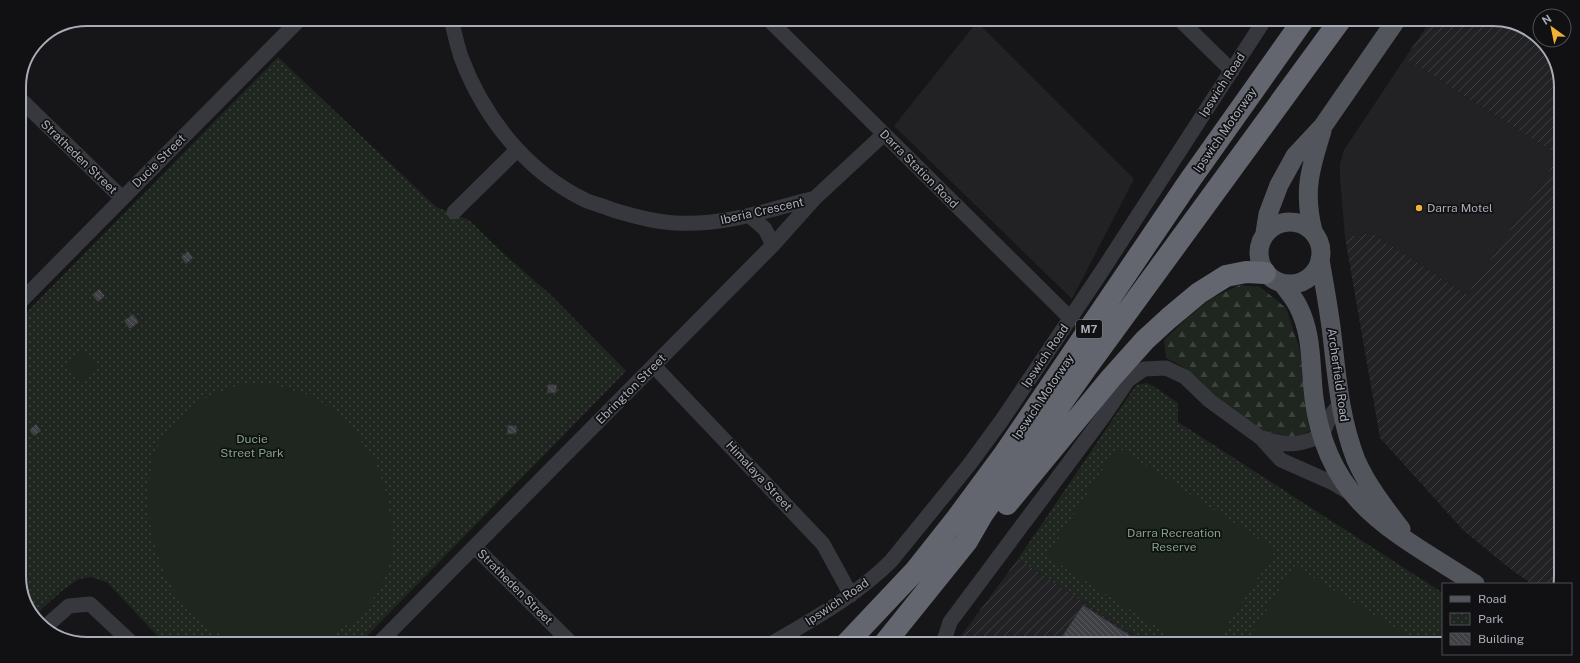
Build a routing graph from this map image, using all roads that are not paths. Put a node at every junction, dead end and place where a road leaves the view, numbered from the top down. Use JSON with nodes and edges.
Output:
{"nodes":[{"id":1,"x":293,"y":26,"type":"edge"},
{"id":2,"x":453,"y":26,"type":"edge"},
{"id":3,"x":775,"y":26,"type":"edge"},
{"id":4,"x":1186,"y":26,"type":"edge"},
{"id":5,"x":1261,"y":26,"type":"edge"},
{"id":6,"x":1299,"y":26,"type":"edge"},
{"id":7,"x":1336,"y":26,"type":"edge"},
{"id":8,"x":1392,"y":26,"type":"edge"},
{"id":9,"x":1232,"y":71,"type":"junction"},
{"id":10,"x":26,"y":105,"type":"edge"},
{"id":11,"x":1323,"y":126,"type":"junction"},
{"id":12,"x":884,"y":134,"type":"junction"},
{"id":13,"x":517,"y":150,"type":"junction"},
{"id":14,"x":122,"y":198,"type":"junction"},
{"id":15,"x":815,"y":198,"type":"junction"},
{"id":16,"x":454,"y":212,"type":"dead end"},
{"id":17,"x":750,"y":216,"type":"junction"},
{"id":18,"x":1313,"y":231,"type":"junction"},
{"id":19,"x":1265,"y":233,"type":"junction"},
{"id":20,"x":773,"y":245,"type":"junction"},
{"id":21,"x":1320,"y":259,"type":"junction"},
{"id":22,"x":1274,"y":278,"type":"junction"},
{"id":23,"x":26,"y":296,"type":"edge"},
{"id":24,"x":1070,"y":319,"type":"junction"},
{"id":25,"x":654,"y":366,"type":"junction"},
{"id":26,"x":1340,"y":404,"type":"junction"},
{"id":27,"x":1322,"y":436,"type":"junction"},
{"id":28,"x":1261,"y":438,"type":"junction"},
{"id":29,"x":1352,"y":494,"type":"junction"},
{"id":30,"x":967,"y":541,"type":"junction"},
{"id":31,"x":1413,"y":544,"type":"junction"},
{"id":32,"x":475,"y":547,"type":"junction"},
{"id":33,"x":1474,"y":583,"type":"edge"},
{"id":34,"x":851,"y":595,"type":"junction"},
{"id":35,"x":49,"y":624,"type":"edge"},
{"id":36,"x":125,"y":637,"type":"edge"},
{"id":37,"x":385,"y":637,"type":"edge"},
{"id":38,"x":565,"y":637,"type":"edge"},
{"id":39,"x":782,"y":637,"type":"edge"},
{"id":40,"x":853,"y":637,"type":"edge"},
{"id":41,"x":890,"y":637,"type":"edge"},
{"id":42,"x":945,"y":637,"type":"edge"}],
"edges":[{"from":1,"to":14,"type":"street","name":"Ducie Street"},
{"from":2,"to":13,"type":"street","name":"Iberia Crescent"},
{"from":3,"to":12,"type":"street","name":"Darra Station Road"},
{"from":4,"to":9,"type":"street"},
{"from":5,"to":9,"type":"street","name":"Ipswich Road"},
{"from":6,"to":40,"type":"highway","name":"Ipswich Motorway","number":"M7"},
{"from":7,"to":30,"type":"highway","name":"Ipswich Motorway","number":"M7"},
{"from":8,"to":11,"type":"main road"},
{"from":9,"to":24,"type":"street","name":"Ipswich Road"},
{"from":10,"to":14,"type":"street","name":"Stratheden Street"},
{"from":11,"to":18,"type":"main road"},
{"from":11,"to":19,"type":"main road"},
{"from":12,"to":15,"type":"street","name":"Ebrington Street"},
{"from":12,"to":24,"type":"street","name":"Darra Station Road"},
{"from":13,"to":16,"type":"street"},
{"from":13,"to":17,"type":"street","name":"Iberia Crescent"},
{"from":14,"to":23,"type":"street","name":"Ducie Street"},
{"from":15,"to":17,"type":"street","name":"Iberia Crescent"},
{"from":15,"to":20,"type":"street","name":"Ebrington Street"},
{"from":17,"to":20,"type":"street"},
{"from":18,"to":19,"type":"main road"},
{"from":18,"to":21,"type":"main road"},
{"from":19,"to":22,"type":"main road"},
{"from":20,"to":25,"type":"street","name":"Ebrington Street"},
{"from":21,"to":22,"type":"main road"},
{"from":21,"to":26,"type":"main road","name":"Archerfield Road"},
{"from":22,"to":27,"type":"main road","name":"Archerfield Road"},
{"from":22,"to":30,"type":"highway"},
{"from":24,"to":34,"type":"street","name":"Ipswich Road"},
{"from":25,"to":32,"type":"street","name":"Ebrington Street"},
{"from":25,"to":34,"type":"street","name":"Himalaya Street"},
{"from":26,"to":27,"type":"street"},
{"from":26,"to":31,"type":"main road","name":"Archerfield Road"},
{"from":27,"to":28,"type":"street"},
{"from":27,"to":29,"type":"main road","name":"Archerfield Road"},
{"from":28,"to":29,"type":"street"},
{"from":28,"to":42,"type":"street"},
{"from":29,"to":31,"type":"main road","name":"Archerfield Road"},
{"from":30,"to":41,"type":"highway","name":"Ipswich Motorway","number":"M7"},
{"from":31,"to":33,"type":"main road","name":"Archerfield Road"},
{"from":32,"to":37,"type":"street","name":"Ebrington Street"},
{"from":32,"to":38,"type":"street","name":"Stratheden Street"},
{"from":34,"to":39,"type":"street","name":"Ipswich Road"},
{"from":35,"to":36,"type":"street"}]}
